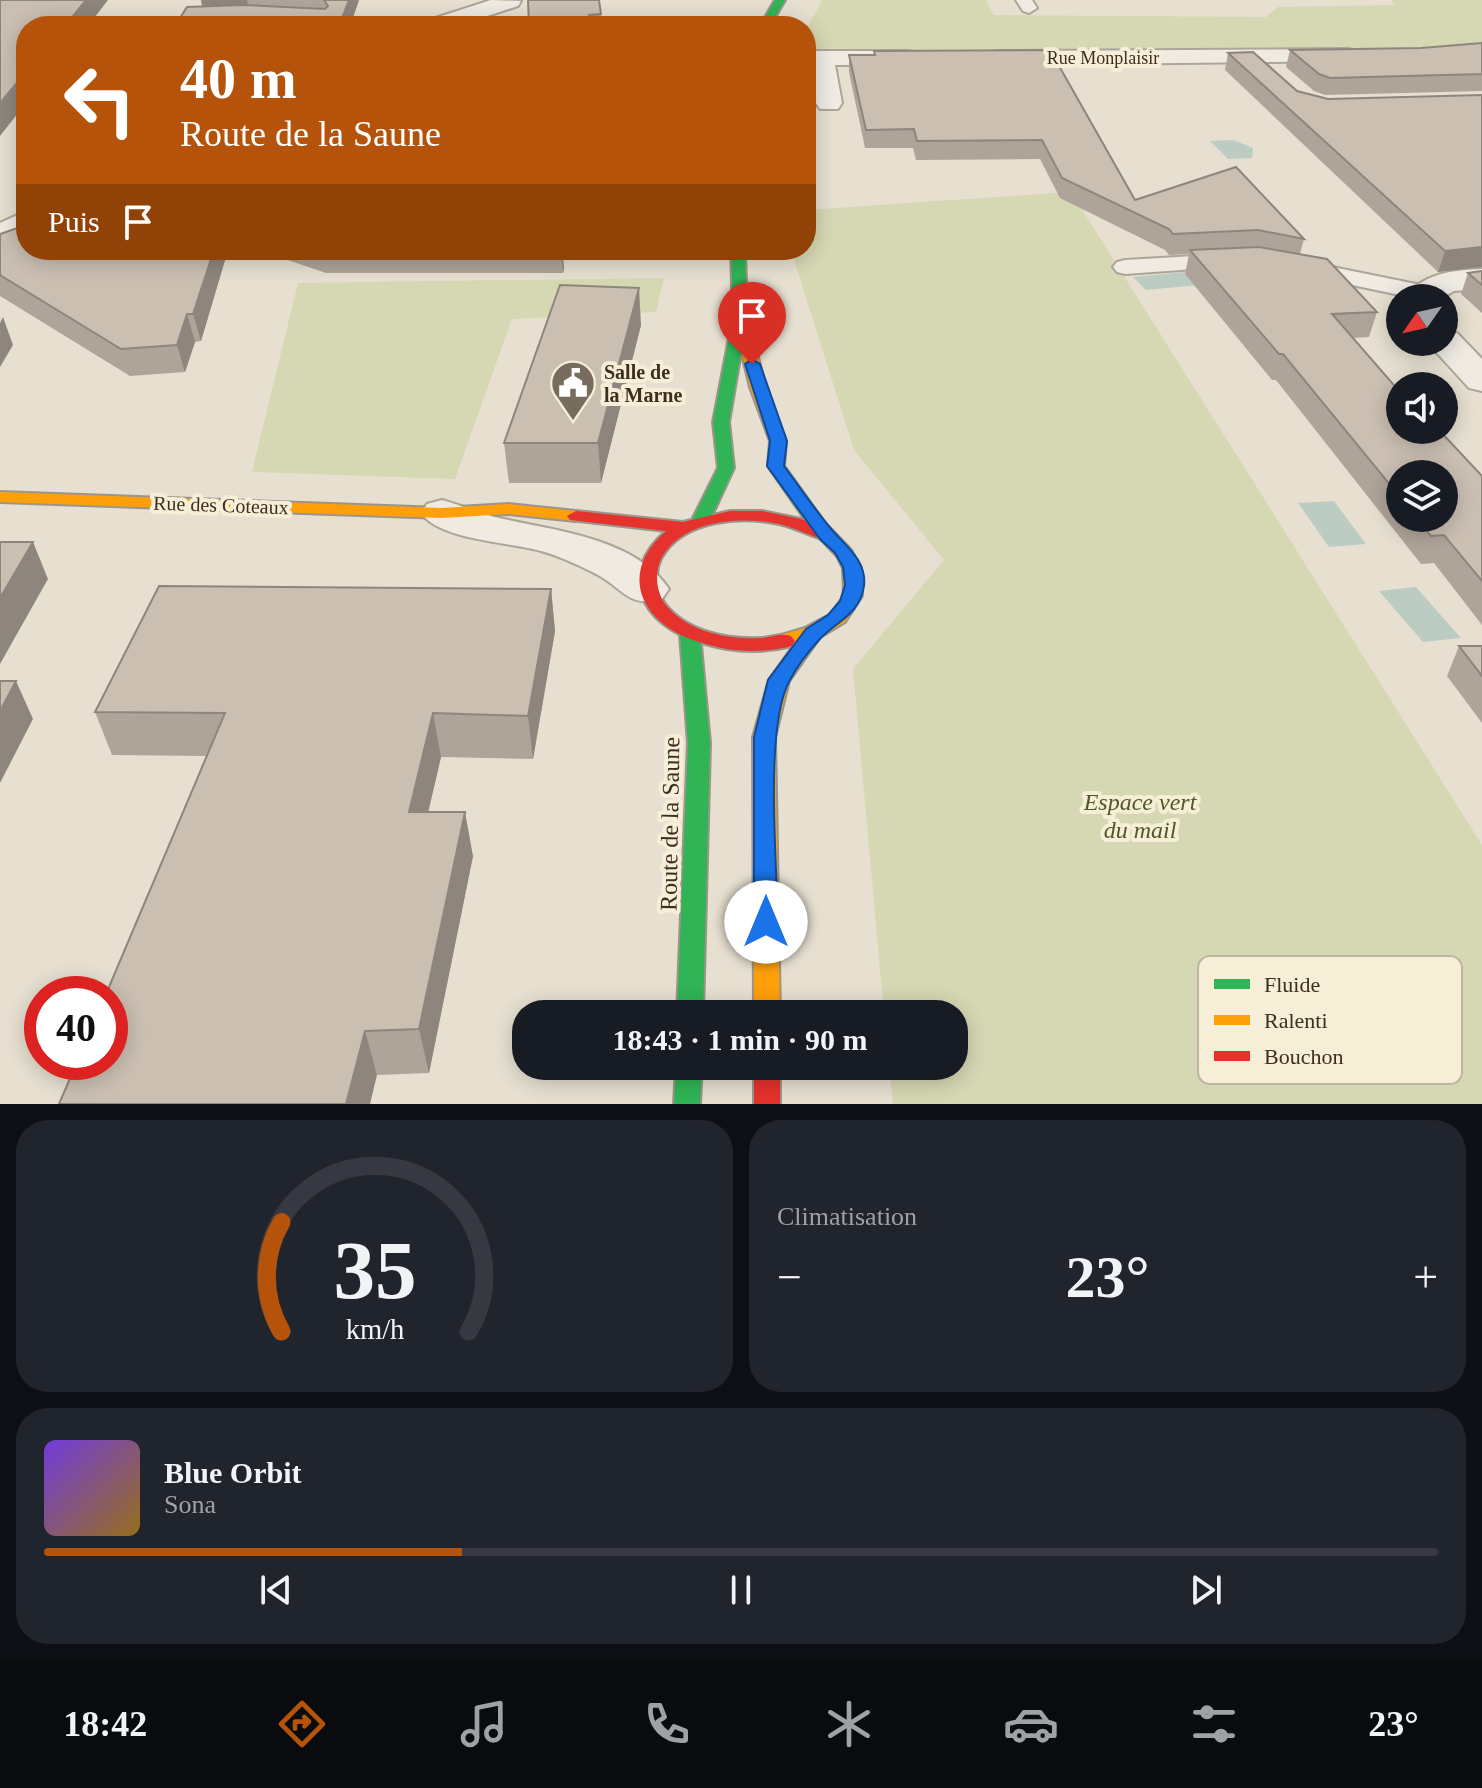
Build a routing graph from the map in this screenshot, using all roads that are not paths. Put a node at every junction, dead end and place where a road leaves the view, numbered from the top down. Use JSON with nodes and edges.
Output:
{"nodes":[{"id":1,"x":510,"y":1,"type":"edge"},
{"id":2,"x":464,"y":16,"type":"edge"},
{"id":3,"x":1372,"y":56,"type":"edge"},
{"id":4,"x":1255,"y":57,"type":"junction"},
{"id":5,"x":816,"y":58,"type":"edge"},
{"id":6,"x":929,"y":58,"type":"edge"},
{"id":7,"x":976,"y":58,"type":"edge"},
{"id":8,"x":816,"y":66,"type":"edge"},
{"id":9,"x":1285,"y":83,"type":"edge"},
{"id":10,"x":829,"y":103,"type":"dead end"},
{"id":11,"x":738,"y":260,"type":"edge"},
{"id":12,"x":1125,"y":267,"type":"dead end"},
{"id":13,"x":1482,"y":279,"type":"edge"},
{"id":14,"x":1445,"y":284,"type":"edge"},
{"id":15,"x":1386,"y":287,"type":"edge"},
{"id":16,"x":740,"y":317,"type":"junction"},
{"id":17,"x":1458,"y":355,"type":"edge"},
{"id":18,"x":1482,"y":380,"type":"edge"},
{"id":19,"x":0,"y":497,"type":"edge"},
{"id":20,"x":442,"y":513,"type":"junction"},
{"id":21,"x":693,"y":525,"type":"junction"},
{"id":22,"x":826,"y":535,"type":"junction"},
{"id":23,"x":646,"y":589,"type":"junction"},
{"id":24,"x":813,"y":633,"type":"junction"},
{"id":25,"x":690,"y":634,"type":"junction"},
{"id":26,"x":690,"y":1000,"type":"edge"},
{"id":27,"x":767,"y":1000,"type":"edge"},
{"id":28,"x":688,"y":1080,"type":"edge"},
{"id":29,"x":767,"y":1080,"type":"edge"},
{"id":30,"x":687,"y":1104,"type":"edge"},
{"id":31,"x":767,"y":1104,"type":"edge"}],
"edges":[{"from":1,"to":2,"type":"street"},
{"from":3,"to":4,"type":"street","name":"Rue Monplaisir"},
{"from":4,"to":7,"type":"street","name":"Rue Monplaisir"},
{"from":4,"to":9,"type":"street"},
{"from":5,"to":6,"type":"street"},
{"from":8,"to":10,"type":"street"},
{"from":11,"to":16,"type":"street"},
{"from":12,"to":15,"type":"lane"},
{"from":13,"to":14,"type":"street"},
{"from":16,"to":21,"type":"street"},
{"from":16,"to":22,"type":"street"},
{"from":17,"to":18,"type":"street"},
{"from":19,"to":20,"type":"street","name":"Rue des Coteaux"},
{"from":20,"to":21,"type":"street","name":"Rue des Coteaux"},
{"from":20,"to":23,"type":"street","name":"Rue des Coteaux"},
{"from":21,"to":22,"type":"street"},
{"from":21,"to":23,"type":"street"},
{"from":22,"to":24,"type":"street"},
{"from":23,"to":25,"type":"street"},
{"from":24,"to":25,"type":"street"},
{"from":24,"to":27,"type":"street"},
{"from":25,"to":26,"type":"street","name":"Route de la Saune"},
{"from":28,"to":30,"type":"street"},
{"from":29,"to":31,"type":"street"}]}
